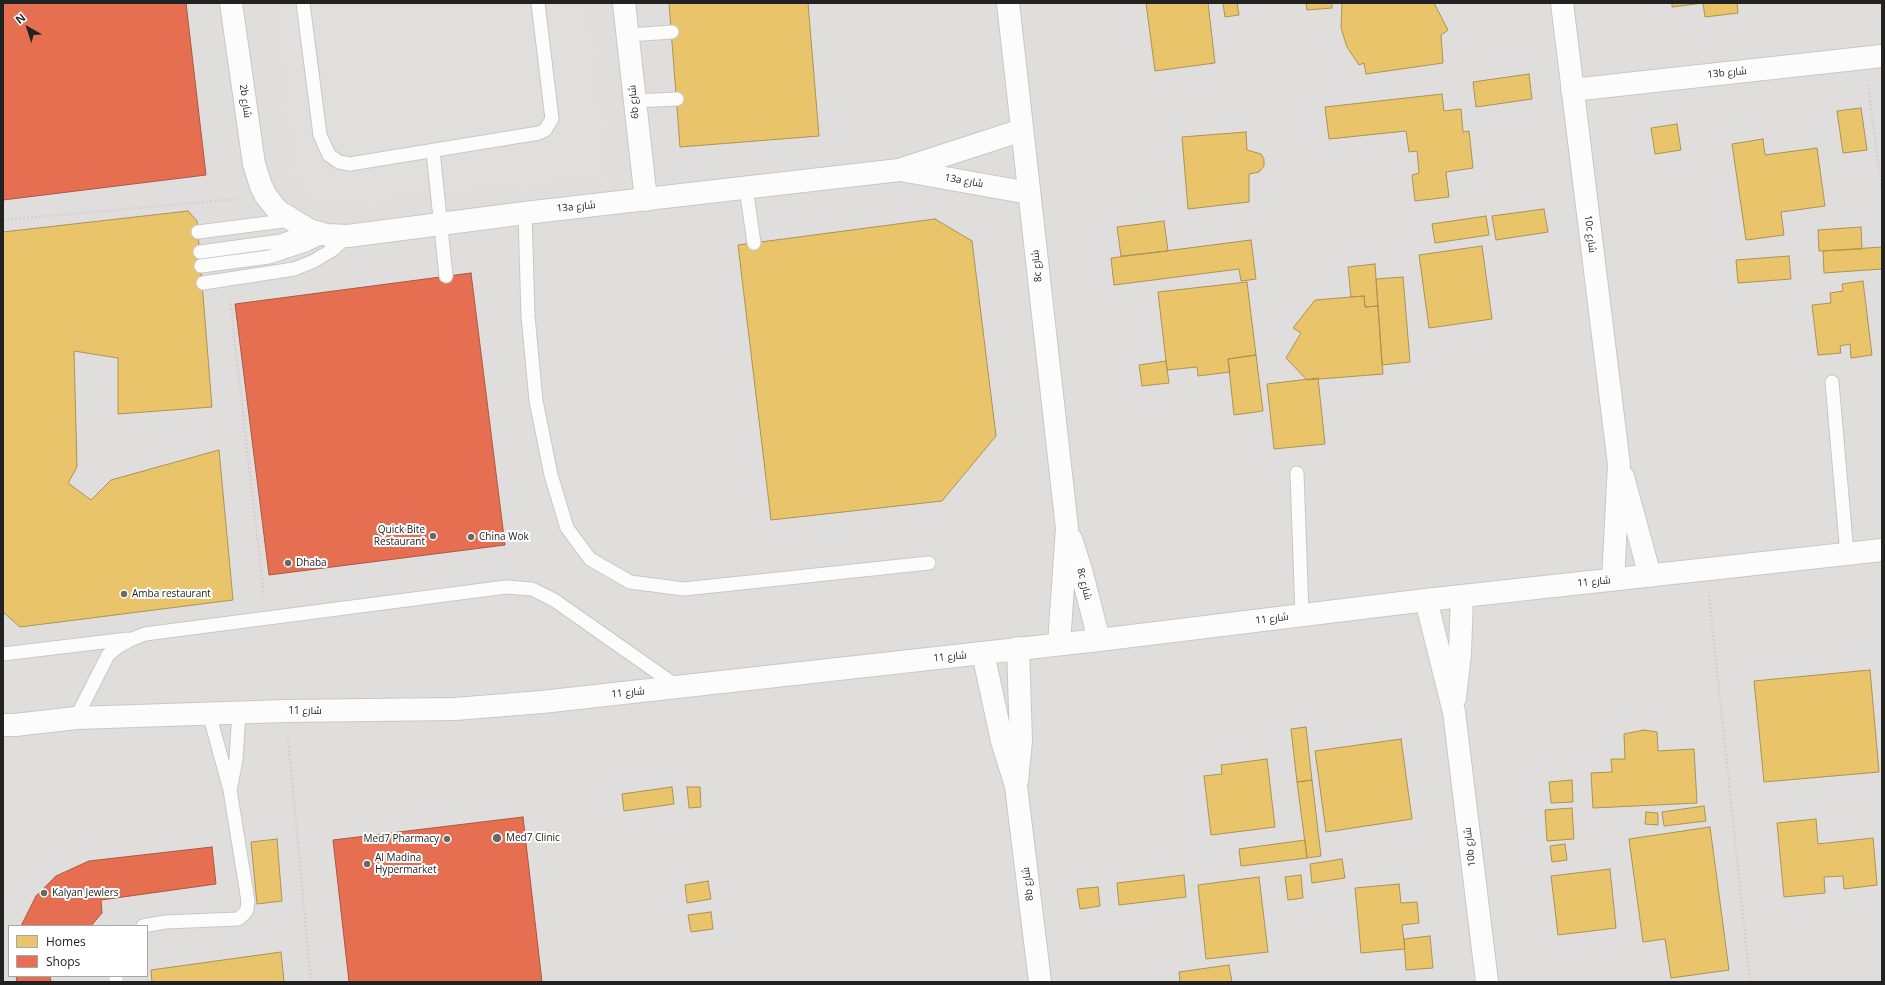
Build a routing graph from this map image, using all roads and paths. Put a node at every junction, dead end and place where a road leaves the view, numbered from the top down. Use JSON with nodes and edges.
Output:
{"nodes":[{"id":1,"x":231,"y":3,"type":"edge"},
{"id":2,"x":303,"y":3,"type":"edge"},
{"id":3,"x":538,"y":3,"type":"edge"},
{"id":4,"x":1008,"y":3,"type":"edge"},
{"id":5,"x":1562,"y":3,"type":"edge"},
{"id":6,"x":622,"y":4,"type":"edge"},
{"id":7,"x":672,"y":32,"type":"dead end"},
{"id":8,"x":628,"y":35,"type":"junction"},
{"id":9,"x":1873,"y":57,"type":"edge"},
{"id":10,"x":1572,"y":90,"type":"junction"},
{"id":11,"x":677,"y":99,"type":"dead end"},
{"id":12,"x":634,"y":101,"type":"junction"},
{"id":13,"x":1022,"y":130,"type":"junction"},
{"id":14,"x":433,"y":151,"type":"junction"},
{"id":15,"x":898,"y":170,"type":"junction"},
{"id":16,"x":746,"y":188,"type":"junction"},
{"id":17,"x":1882,"y":191,"type":"edge"},
{"id":18,"x":1029,"y":192,"type":"junction"},
{"id":19,"x":266,"y":196,"type":"junction"},
{"id":20,"x":646,"y":200,"type":"junction"},
{"id":21,"x":525,"y":213,"type":"junction"},
{"id":22,"x":3,"y":220,"type":"edge"},
{"id":23,"x":441,"y":224,"type":"junction"},
{"id":24,"x":309,"y":228,"type":"junction"},
{"id":25,"x":198,"y":232,"type":"dead end"},
{"id":26,"x":348,"y":236,"type":"junction"},
{"id":27,"x":754,"y":244,"type":"dead end"},
{"id":28,"x":200,"y":252,"type":"dead end"},
{"id":29,"x":201,"y":266,"type":"dead end"},
{"id":30,"x":446,"y":276,"type":"dead end"},
{"id":31,"x":227,"y":280,"type":"junction"},
{"id":32,"x":203,"y":283,"type":"dead end"},
{"id":33,"x":1832,"y":382,"type":"dead end"},
{"id":34,"x":1619,"y":465,"type":"junction"},
{"id":35,"x":1297,"y":473,"type":"dead end"},
{"id":36,"x":1067,"y":528,"type":"junction"},
{"id":37,"x":1882,"y":550,"type":"edge"},
{"id":38,"x":1847,"y":554,"type":"junction"},
{"id":39,"x":929,"y":563,"type":"dead end"},
{"id":40,"x":1706,"y":570,"type":"junction"},
{"id":41,"x":1650,"y":576,"type":"junction"},
{"id":42,"x":1613,"y":580,"type":"junction"},
{"id":43,"x":1462,"y":596,"type":"junction"},
{"id":44,"x":1426,"y":600,"type":"junction"},
{"id":45,"x":1302,"y":615,"type":"junction"},
{"id":46,"x":267,"y":619,"type":"junction"},
{"id":47,"x":132,"y":639,"type":"junction"},
{"id":48,"x":1099,"y":640,"type":"junction"},
{"id":49,"x":1059,"y":644,"type":"junction"},
{"id":50,"x":1018,"y":648,"type":"junction"},
{"id":51,"x":983,"y":653,"type":"junction"},
{"id":52,"x":3,"y":654,"type":"edge"},
{"id":53,"x":678,"y":687,"type":"junction"},
{"id":54,"x":286,"y":711,"type":"junction"},
{"id":55,"x":239,"y":712,"type":"junction"},
{"id":56,"x":1454,"y":712,"type":"junction"},
{"id":57,"x":208,"y":713,"type":"junction"},
{"id":58,"x":76,"y":718,"type":"junction"},
{"id":59,"x":7,"y":727,"type":"edge"},
{"id":60,"x":1016,"y":786,"type":"junction"},
{"id":61,"x":230,"y":790,"type":"junction"},
{"id":62,"x":148,"y":925,"type":"edge"},
{"id":63,"x":311,"y":982,"type":"edge"},
{"id":64,"x":1040,"y":982,"type":"edge"},
{"id":65,"x":1487,"y":982,"type":"edge"},
{"id":66,"x":1750,"y":982,"type":"edge"}],
"edges":[{"from":1,"to":19,"type":"street","name":"2b شارع"},
{"from":2,"to":14,"type":"lane"},
{"from":3,"to":14,"type":"lane"},
{"from":4,"to":13,"type":"street","name":"8c شارع"},
{"from":5,"to":10,"type":"street","name":"10c شارع"},
{"from":6,"to":8,"type":"street","name":"6b شارع"},
{"from":7,"to":8,"type":"lane"},
{"from":8,"to":12,"type":"street","name":"6b شارع"},
{"from":9,"to":10,"type":"street","name":"13b شارع"},
{"from":9,"to":17,"type":"path"},
{"from":10,"to":34,"type":"street","name":"10c شارع"},
{"from":11,"to":12,"type":"lane"},
{"from":12,"to":20,"type":"street","name":"6b شارع"},
{"from":13,"to":15,"type":"street","name":"13a شارع"},
{"from":13,"to":18,"type":"street","name":"8c شارع"},
{"from":14,"to":23,"type":"lane"},
{"from":15,"to":16,"type":"street","name":"13a شارع"},
{"from":15,"to":18,"type":"street","name":"13a شارع"},
{"from":16,"to":20,"type":"street","name":"13a شارع"},
{"from":16,"to":27,"type":"lane"},
{"from":18,"to":36,"type":"street","name":"8c شارع"},
{"from":19,"to":22,"type":"path"},
{"from":19,"to":24,"type":"street"},
{"from":20,"to":21,"type":"street","name":"13a شارع"},
{"from":21,"to":23,"type":"street","name":"13a شارع"},
{"from":21,"to":39,"type":"lane"},
{"from":23,"to":26,"type":"street","name":"13a شارع"},
{"from":23,"to":30,"type":"lane"},
{"from":24,"to":25,"type":"lane"},
{"from":24,"to":26,"type":"street","name":"13a شارع"},
{"from":24,"to":28,"type":"lane"},
{"from":24,"to":29,"type":"lane"},
{"from":26,"to":31,"type":"lane"},
{"from":31,"to":32,"type":"lane"},
{"from":31,"to":46,"type":"path"},
{"from":33,"to":38,"type":"lane"},
{"from":34,"to":41,"type":"street","name":"10c شارع"},
{"from":34,"to":42,"type":"street","name":"10c شارع"},
{"from":35,"to":45,"type":"lane"},
{"from":36,"to":48,"type":"street","name":"8c شارع"},
{"from":36,"to":49,"type":"street","name":"8c شارع"},
{"from":37,"to":38,"type":"street","name":"شارع 11"},
{"from":38,"to":40,"type":"street","name":"شارع 11"},
{"from":40,"to":41,"type":"street","name":"شارع 11"},
{"from":40,"to":66,"type":"path"},
{"from":41,"to":42,"type":"street","name":"شارع 11"},
{"from":42,"to":43,"type":"street","name":"شارع 11"},
{"from":43,"to":44,"type":"street","name":"شارع 11"},
{"from":43,"to":56,"type":"street","name":"10b شارع"},
{"from":44,"to":45,"type":"street","name":"شارع 11"},
{"from":44,"to":56,"type":"street","name":"10b شارع"},
{"from":45,"to":48,"type":"street","name":"شارع 11"},
{"from":46,"to":47,"type":"lane"},
{"from":46,"to":53,"type":"lane"},
{"from":47,"to":52,"type":"lane"},
{"from":47,"to":58,"type":"lane"},
{"from":48,"to":49,"type":"street","name":"شارع 11"},
{"from":49,"to":50,"type":"street","name":"شارع 11"},
{"from":50,"to":51,"type":"street","name":"شارع 11"},
{"from":50,"to":60,"type":"street","name":"8b شارع"},
{"from":51,"to":53,"type":"street","name":"شارع 11"},
{"from":51,"to":60,"type":"street","name":"8b شارع"},
{"from":53,"to":54,"type":"street","name":"شارع 11"},
{"from":54,"to":55,"type":"street","name":"شارع 11"},
{"from":54,"to":63,"type":"path"},
{"from":55,"to":57,"type":"street","name":"شارع 11"},
{"from":55,"to":61,"type":"lane"},
{"from":56,"to":65,"type":"street","name":"10b شارع"},
{"from":57,"to":58,"type":"street","name":"شارع 11"},
{"from":57,"to":61,"type":"lane"},
{"from":58,"to":59,"type":"street","name":"شارع 11"},
{"from":60,"to":64,"type":"street","name":"8b شارع"},
{"from":61,"to":62,"type":"lane"}]}
